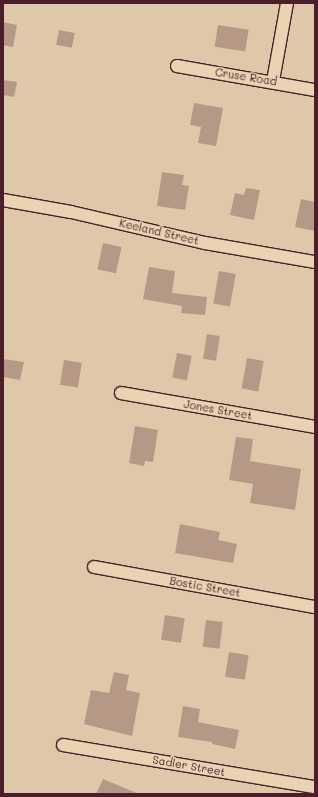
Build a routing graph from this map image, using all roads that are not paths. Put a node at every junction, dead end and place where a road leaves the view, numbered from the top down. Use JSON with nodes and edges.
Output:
{"nodes":[{"id":1,"x":287,"y":3,"type":"edge"},
{"id":2,"x":177,"y":66,"type":"dead end"},
{"id":3,"x":273,"y":81,"type":"junction"},
{"id":4,"x":315,"y":90,"type":"edge"},
{"id":5,"x":3,"y":200,"type":"edge"},
{"id":6,"x":315,"y":262,"type":"edge"},
{"id":7,"x":121,"y":392,"type":"dead end"},
{"id":8,"x":315,"y":427,"type":"edge"},
{"id":9,"x":94,"y":567,"type":"dead end"},
{"id":10,"x":315,"y":607,"type":"edge"},
{"id":11,"x":63,"y":745,"type":"dead end"},
{"id":12,"x":315,"y":787,"type":"edge"}],
"edges":[{"from":1,"to":3,"type":"street"},
{"from":2,"to":3,"type":"street","name":"Cruse Road"},
{"from":3,"to":4,"type":"street","name":"Cruse Road"},
{"from":5,"to":6,"type":"street","name":"Keeland Street"},
{"from":7,"to":8,"type":"street","name":"Jones Street"},
{"from":9,"to":10,"type":"street","name":"Bostic Street"},
{"from":11,"to":12,"type":"street","name":"Sadler Street"}]}
